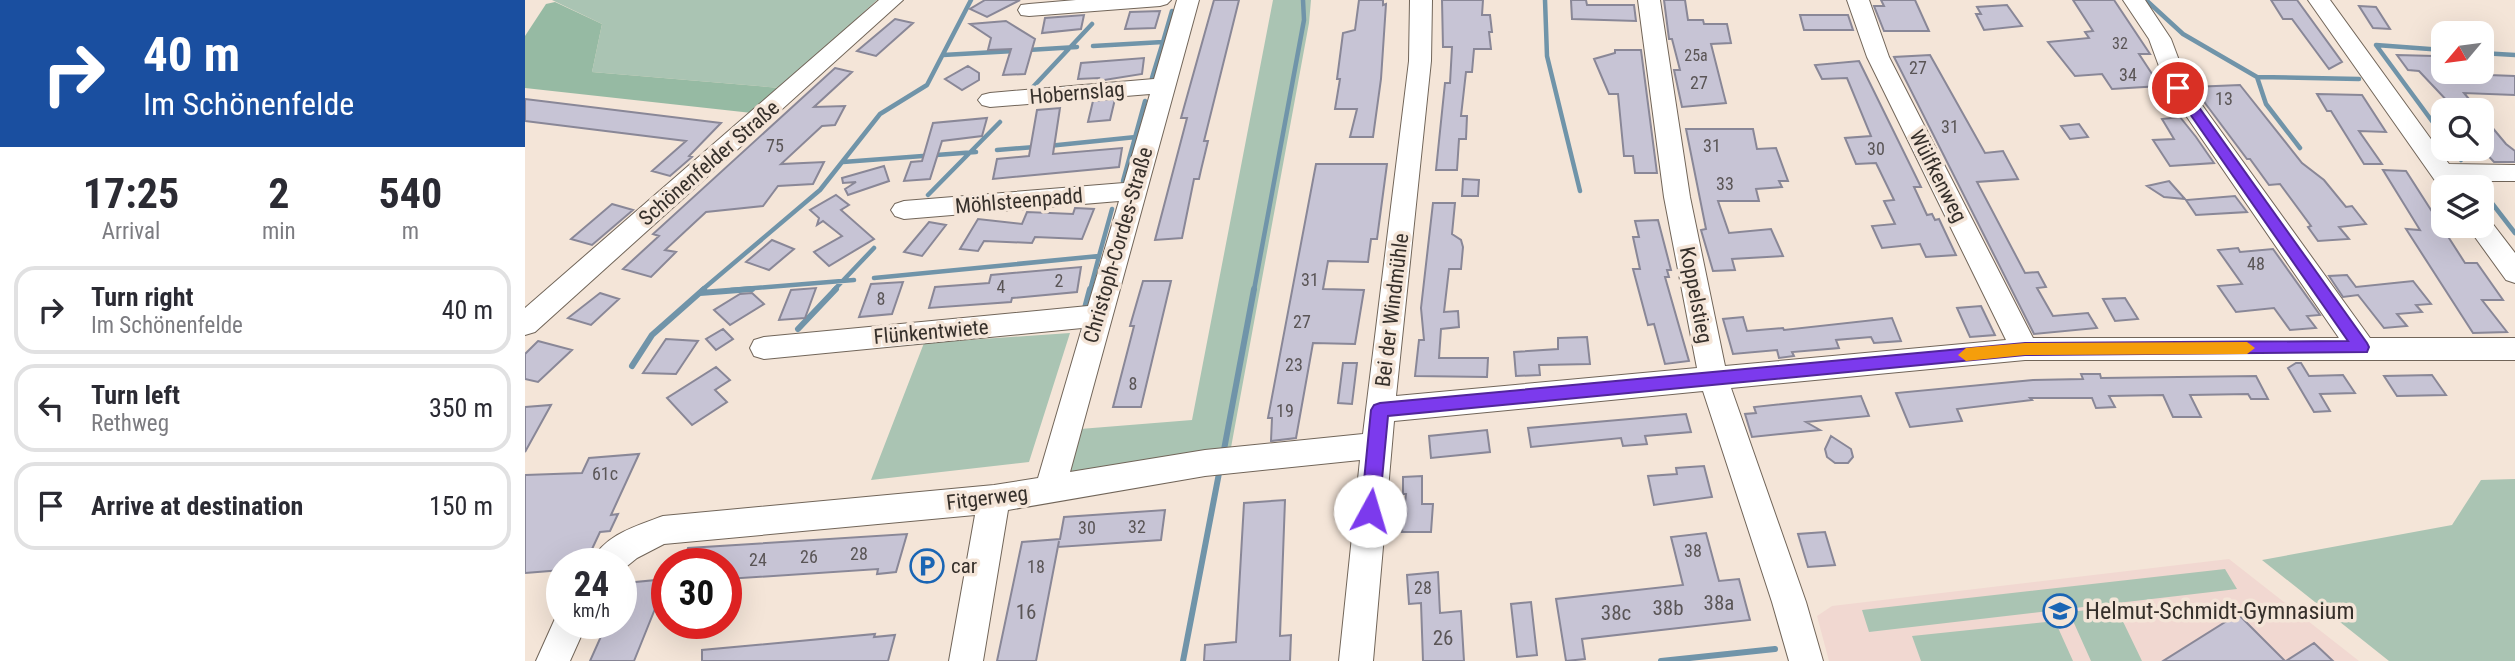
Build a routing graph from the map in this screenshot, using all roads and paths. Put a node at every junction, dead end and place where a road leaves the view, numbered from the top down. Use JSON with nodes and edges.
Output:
{"nodes":[{"id":1,"x":892,"y":0,"type":"edge"},
{"id":2,"x":1160,"y":0,"type":"edge"},
{"id":3,"x":1188,"y":0,"type":"edge"},
{"id":4,"x":1421,"y":0,"type":"edge"},
{"id":5,"x":1649,"y":0,"type":"edge"},
{"id":6,"x":1858,"y":0,"type":"edge"},
{"id":7,"x":2134,"y":0,"type":"edge"},
{"id":8,"x":2319,"y":0,"type":"edge"},
{"id":9,"x":1029,"y":10,"type":"dead end"},
{"id":10,"x":1164,"y":85,"type":"junction"},
{"id":11,"x":990,"y":100,"type":"dead end"},
{"id":12,"x":2515,"y":173,"type":"edge"},
{"id":13,"x":2444,"y":175,"type":"edge"},
{"id":14,"x":2494,"y":175,"type":"edge"},
{"id":15,"x":1133,"y":191,"type":"junction"},
{"id":16,"x":904,"y":210,"type":"dead end"},
{"id":17,"x":2489,"y":238,"type":"edge"},
{"id":18,"x":2515,"y":272,"type":"edge"},
{"id":19,"x":1098,"y":316,"type":"junction"},
{"id":20,"x":525,"y":324,"type":"edge"},
{"id":21,"x":2361,"y":347,"type":"junction"},
{"id":22,"x":765,"y":348,"type":"dead end"},
{"id":23,"x":2025,"y":349,"type":"junction"},
{"id":24,"x":2515,"y":349,"type":"edge"},
{"id":25,"x":1713,"y":379,"type":"junction"},
{"id":26,"x":1380,"y":410,"type":"junction"},
{"id":27,"x":1376,"y":446,"type":"junction"},
{"id":28,"x":1050,"y":490,"type":"junction"},
{"id":29,"x":994,"y":499,"type":"junction"},
{"id":30,"x":624,"y":548,"type":"edge"},
{"id":31,"x":562,"y":639,"type":"edge"},
{"id":32,"x":552,"y":661,"type":"edge"},
{"id":33,"x":966,"y":661,"type":"edge"},
{"id":34,"x":1356,"y":661,"type":"edge"},
{"id":35,"x":1806,"y":661,"type":"edge"}],
"edges":[{"from":1,"to":20,"type":"street","name":"Schönenfelder Straße"},
{"from":2,"to":9,"type":"street"},
{"from":3,"to":10,"type":"street","name":"Christoph-Cordes-Straße"},
{"from":4,"to":26,"type":"street","name":"Bei der Windmühle"},
{"from":5,"to":25,"type":"street","name":"Koppelstieg"},
{"from":6,"to":23,"type":"street","name":"Wülfkenweg"},
{"from":7,"to":21,"type":"street"},
{"from":8,"to":13,"type":"street"},
{"from":10,"to":11,"type":"street","name":"Hobernslag"},
{"from":10,"to":15,"type":"street","name":"Christoph-Cordes-Straße"},
{"from":12,"to":14,"type":"street"},
{"from":15,"to":16,"type":"street","name":"Möhlsteenpadd"},
{"from":15,"to":19,"type":"street","name":"Christoph-Cordes-Straße"},
{"from":17,"to":18,"type":"street"},
{"from":19,"to":22,"type":"street","name":"Flünkentwiete"},
{"from":19,"to":28,"type":"street","name":"Christoph-Cordes-Straße"},
{"from":21,"to":23,"type":"street"},
{"from":21,"to":24,"type":"street"},
{"from":23,"to":25,"type":"street"},
{"from":25,"to":26,"type":"street"},
{"from":25,"to":35,"type":"street","name":"Koppelstieg"},
{"from":26,"to":27,"type":"street","name":"Bei der Windmühle"},
{"from":27,"to":28,"type":"street","name":"Fitgerweg"},
{"from":27,"to":34,"type":"street","name":"Bei der Windmühle"},
{"from":28,"to":29,"type":"street","name":"Fitgerweg"},
{"from":29,"to":30,"type":"street","name":"Fitgerweg"},
{"from":29,"to":33,"type":"street"},
{"from":31,"to":32,"type":"street"}]}
